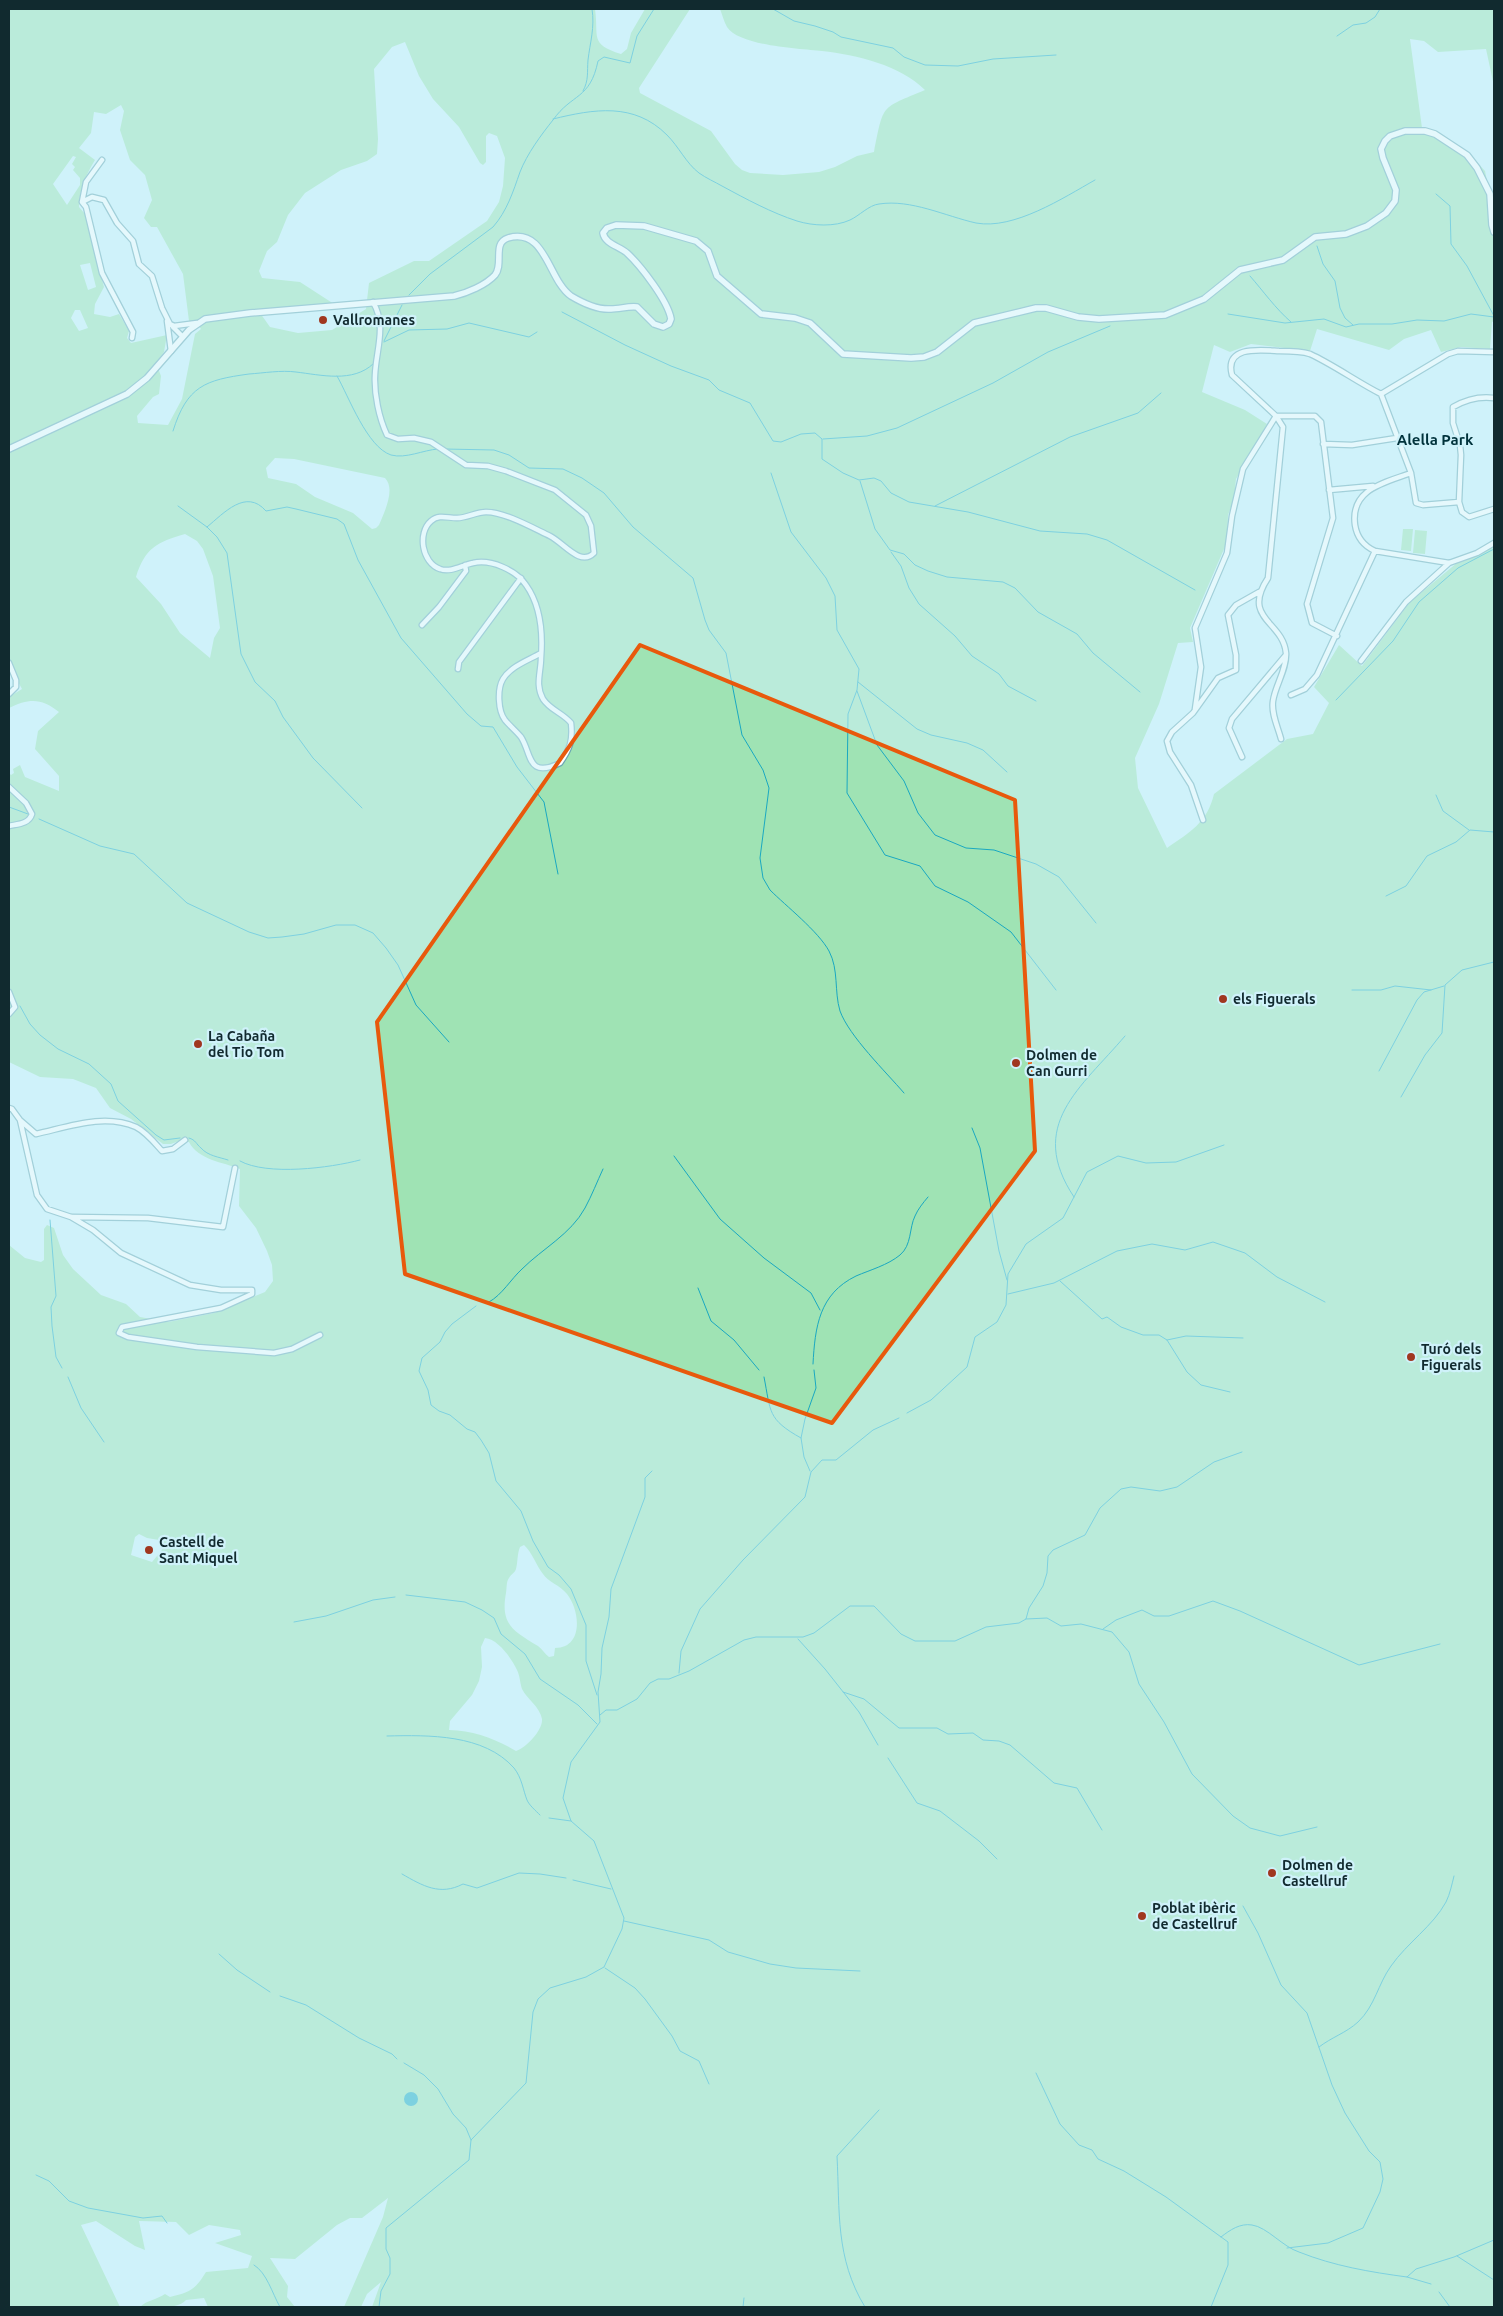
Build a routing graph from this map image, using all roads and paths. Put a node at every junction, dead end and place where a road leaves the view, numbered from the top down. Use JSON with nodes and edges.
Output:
{"nodes":[{"id":1,"x":102,"y":160,"type":"dead end"},
{"id":2,"x":1493,"y":201,"type":"edge"},
{"id":3,"x":82,"y":202,"type":"junction"},
{"id":4,"x":1494,"y":232,"type":"edge"},
{"id":5,"x":373,"y":302,"type":"junction"},
{"id":6,"x":166,"y":317,"type":"junction"},
{"id":7,"x":170,"y":324,"type":"junction"},
{"id":8,"x":197,"y":324,"type":"junction"},
{"id":9,"x":178,"y":332,"type":"junction"},
{"id":10,"x":183,"y":337,"type":"junction"},
{"id":11,"x":132,"y":338,"type":"dead end"},
{"id":12,"x":170,"y":339,"type":"junction"},
{"id":13,"x":171,"y":351,"type":"junction"},
{"id":14,"x":1494,"y":352,"type":"edge"},
{"id":15,"x":1381,"y":394,"type":"junction"},
{"id":16,"x":1494,"y":398,"type":"edge"},
{"id":17,"x":1276,"y":416,"type":"junction"},
{"id":18,"x":1397,"y":438,"type":"junction"},
{"id":19,"x":1323,"y":444,"type":"junction"},
{"id":20,"x":9,"y":449,"type":"edge"},
{"id":21,"x":1411,"y":473,"type":"junction"},
{"id":22,"x":1374,"y":486,"type":"junction"},
{"id":23,"x":1329,"y":490,"type":"junction"},
{"id":24,"x":1459,"y":502,"type":"junction"},
{"id":25,"x":1494,"y":509,"type":"edge"},
{"id":26,"x":1494,"y":543,"type":"edge"},
{"id":27,"x":1375,"y":551,"type":"junction"},
{"id":28,"x":1449,"y":562,"type":"junction"},
{"id":29,"x":465,"y":565,"type":"junction"},
{"id":30,"x":521,"y":578,"type":"junction"},
{"id":31,"x":1259,"y":592,"type":"junction"},
{"id":32,"x":422,"y":625,"type":"dead end"},
{"id":33,"x":1337,"y":636,"type":"junction"},
{"id":34,"x":542,"y":652,"type":"junction"},
{"id":35,"x":1286,"y":655,"type":"junction"},
{"id":36,"x":1361,"y":661,"type":"dead end"},
{"id":37,"x":9,"y":663,"type":"edge"},
{"id":38,"x":458,"y":669,"type":"dead end"},
{"id":39,"x":9,"y":694,"type":"edge"},
{"id":40,"x":1291,"y":695,"type":"dead end"},
{"id":41,"x":1196,"y":709,"type":"junction"},
{"id":42,"x":1281,"y":739,"type":"dead end"},
{"id":43,"x":1242,"y":757,"type":"dead end"},
{"id":44,"x":9,"y":786,"type":"edge"},
{"id":45,"x":1203,"y":820,"type":"dead end"},
{"id":46,"x":9,"y":826,"type":"edge"},
{"id":47,"x":9,"y":992,"type":"edge"},
{"id":48,"x":9,"y":1014,"type":"edge"},
{"id":49,"x":9,"y":1108,"type":"edge"},
{"id":50,"x":20,"y":1120,"type":"junction"},
{"id":51,"x":185,"y":1140,"type":"dead end"},
{"id":52,"x":235,"y":1168,"type":"dead end"},
{"id":53,"x":71,"y":1217,"type":"junction"},
{"id":54,"x":320,"y":1335,"type":"dead end"}],
"edges":[{"from":1,"to":3,"type":"street"},
{"from":2,"to":4,"type":"main road"},
{"from":2,"to":5,"type":"main road"},
{"from":3,"to":6,"type":"street"},
{"from":3,"to":11,"type":"street"},
{"from":5,"to":8,"type":"main road"},
{"from":5,"to":29,"type":"street"},
{"from":6,"to":7,"type":"street"},
{"from":6,"to":12,"type":"street"},
{"from":7,"to":8,"type":"street"},
{"from":7,"to":9,"type":"street"},
{"from":8,"to":10,"type":"main road"},
{"from":9,"to":10,"type":"street"},
{"from":9,"to":12,"type":"street"},
{"from":10,"to":13,"type":"main road"},
{"from":12,"to":13,"type":"street"},
{"from":13,"to":20,"type":"main road"},
{"from":14,"to":15,"type":"street"},
{"from":15,"to":17,"type":"street"},
{"from":15,"to":18,"type":"street"},
{"from":16,"to":24,"type":"street"},
{"from":17,"to":19,"type":"street"},
{"from":17,"to":31,"type":"street"},
{"from":17,"to":41,"type":"street"},
{"from":18,"to":19,"type":"street"},
{"from":18,"to":21,"type":"street"},
{"from":19,"to":23,"type":"street"},
{"from":21,"to":22,"type":"street"},
{"from":21,"to":24,"type":"street"},
{"from":22,"to":23,"type":"street"},
{"from":22,"to":27,"type":"street"},
{"from":23,"to":33,"type":"street"},
{"from":24,"to":25,"type":"street"},
{"from":26,"to":28,"type":"street"},
{"from":27,"to":28,"type":"street"},
{"from":27,"to":33,"type":"street"},
{"from":28,"to":36,"type":"street"},
{"from":29,"to":30,"type":"street"},
{"from":29,"to":32,"type":"street"},
{"from":30,"to":34,"type":"street"},
{"from":30,"to":38,"type":"street"},
{"from":31,"to":35,"type":"street"},
{"from":31,"to":41,"type":"street"},
{"from":33,"to":40,"type":"street"},
{"from":34,"to":34,"type":"street"},
{"from":35,"to":42,"type":"street"},
{"from":35,"to":43,"type":"street"},
{"from":37,"to":39,"type":"street"},
{"from":41,"to":45,"type":"street"},
{"from":44,"to":46,"type":"street"},
{"from":47,"to":48,"type":"street"},
{"from":49,"to":50,"type":"street"},
{"from":50,"to":51,"type":"street"},
{"from":50,"to":53,"type":"street"},
{"from":52,"to":53,"type":"street"},
{"from":53,"to":54,"type":"street"}]}
